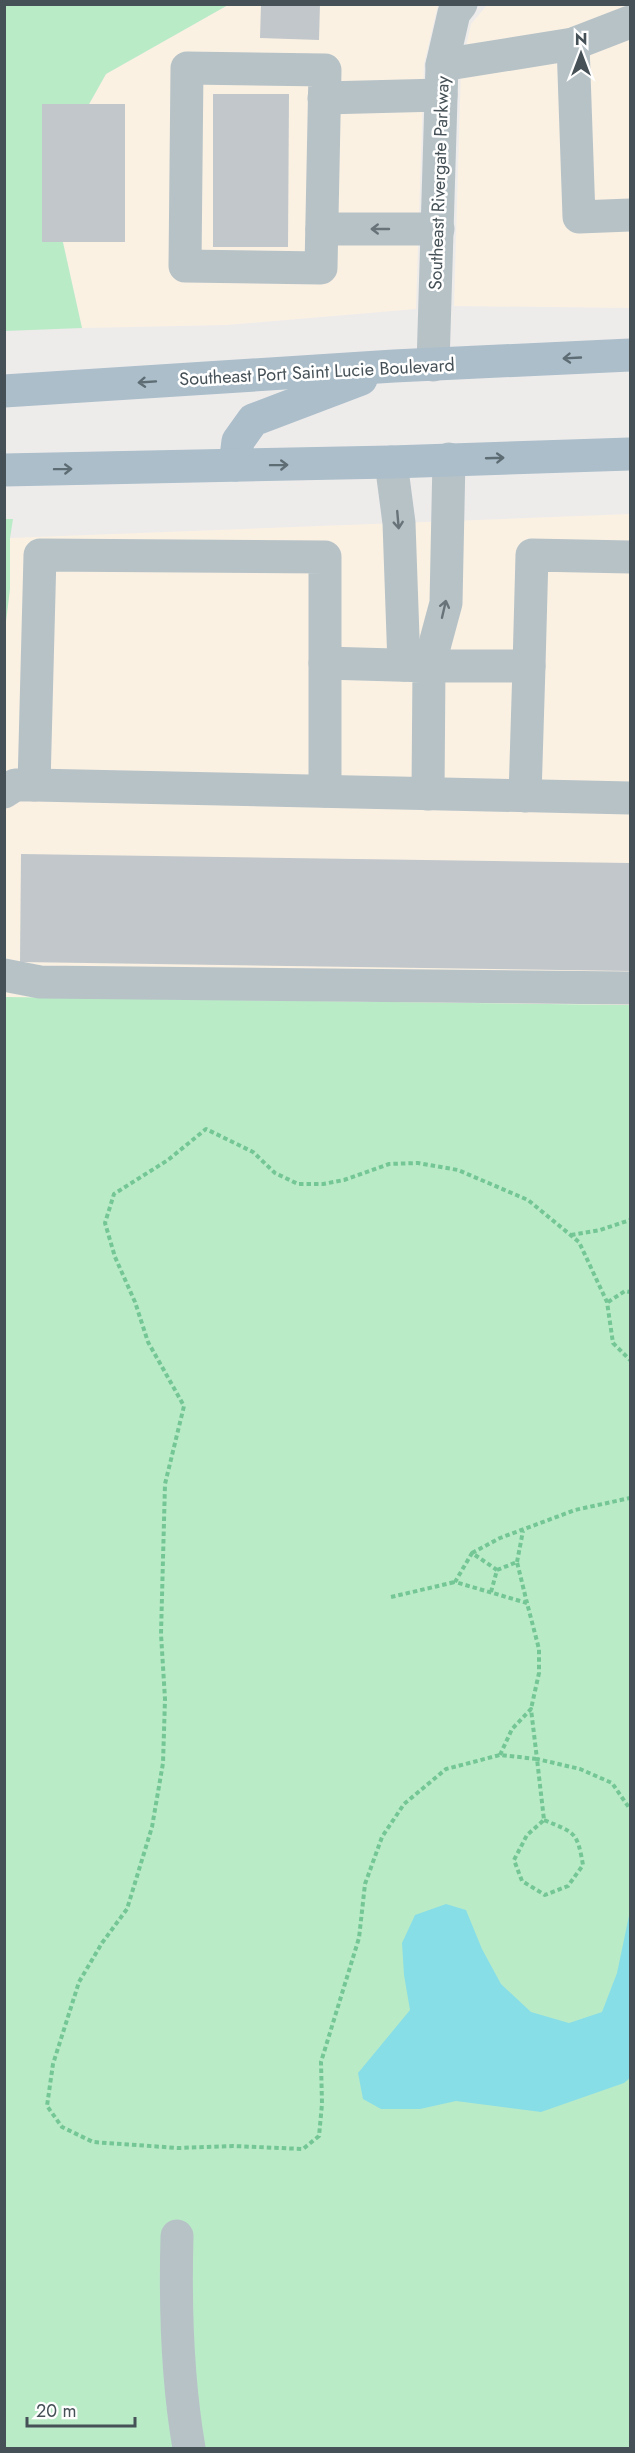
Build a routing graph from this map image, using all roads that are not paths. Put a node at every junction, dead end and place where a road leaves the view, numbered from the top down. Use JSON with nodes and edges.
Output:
{"nodes":[{"id":1,"x":461,"y":4,"type":"edge"},
{"id":2,"x":630,"y":22,"type":"edge"},
{"id":3,"x":573,"y":45,"type":"junction"},
{"id":4,"x":442,"y":80,"type":"junction"},
{"id":5,"x":324,"y":98,"type":"junction"},
{"id":6,"x":630,"y":214,"type":"edge"},
{"id":7,"x":322,"y":229,"type":"junction"},
{"id":8,"x":438,"y":229,"type":"junction"},
{"id":9,"x":630,"y":355,"type":"edge"},
{"id":10,"x":433,"y":365,"type":"junction"},
{"id":11,"x":394,"y":366,"type":"junction"},
{"id":12,"x":4,"y":391,"type":"edge"},
{"id":13,"x":630,"y":454,"type":"edge"},
{"id":14,"x":449,"y":459,"type":"junction"},
{"id":15,"x":391,"y":462,"type":"junction"},
{"id":16,"x":235,"y":465,"type":"junction"},
{"id":17,"x":4,"y":470,"type":"edge"},
{"id":18,"x":630,"y":557,"type":"edge"},
{"id":19,"x":325,"y":663,"type":"junction"},
{"id":20,"x":416,"y":665,"type":"junction"},
{"id":21,"x":529,"y":666,"type":"junction"},
{"id":22,"x":19,"y":789,"type":"edge"},
{"id":23,"x":325,"y":792,"type":"junction"},
{"id":24,"x":428,"y":794,"type":"junction"},
{"id":25,"x":525,"y":796,"type":"junction"},
{"id":26,"x":630,"y":798,"type":"edge"},
{"id":27,"x":4,"y":975,"type":"edge"},
{"id":28,"x":630,"y":988,"type":"edge"},
{"id":29,"x":177,"y":2236,"type":"dead end"},
{"id":30,"x":189,"y":2448,"type":"edge"}],
"edges":[{"from":1,"to":4,"type":"street","name":"Southeast Rivergate Parkway"},
{"from":2,"to":3,"type":"street"},
{"from":3,"to":4,"type":"street"},
{"from":3,"to":6,"type":"street"},
{"from":4,"to":5,"type":"street"},
{"from":4,"to":8,"type":"street","name":"Southeast Rivergate Parkway"},
{"from":5,"to":7,"type":"street"},
{"from":5,"to":7,"type":"street"},
{"from":8,"to":7,"type":"street","one_way":true},
{"from":8,"to":10,"type":"street","name":"Southeast Rivergate Parkway"},
{"from":9,"to":10,"type":"main road","name":"Southeast Port Saint Lucie Boulevard","one_way":true},
{"from":10,"to":11,"type":"main road","name":"Southeast Port Saint Lucie Boulevard"},
{"from":11,"to":12,"type":"main road","name":"Southeast Port Saint Lucie Boulevard","one_way":true},
{"from":11,"to":16,"type":"main road"},
{"from":14,"to":13,"type":"main road","one_way":true},
{"from":14,"to":15,"type":"main road"},
{"from":20,"to":14,"type":"street","one_way":true},
{"from":16,"to":15,"type":"main road","one_way":true},
{"from":15,"to":20,"type":"street","one_way":true},
{"from":17,"to":16,"type":"main road","one_way":true},
{"from":18,"to":21,"type":"street"},
{"from":19,"to":20,"type":"street"},
{"from":19,"to":22,"type":"street"},
{"from":19,"to":23,"type":"street"},
{"from":20,"to":21,"type":"street"},
{"from":20,"to":24,"type":"street"},
{"from":21,"to":25,"type":"street"},
{"from":22,"to":23,"type":"street"},
{"from":23,"to":24,"type":"street"},
{"from":24,"to":25,"type":"street"},
{"from":25,"to":26,"type":"street"},
{"from":27,"to":28,"type":"street"},
{"from":29,"to":30,"type":"street"}]}
